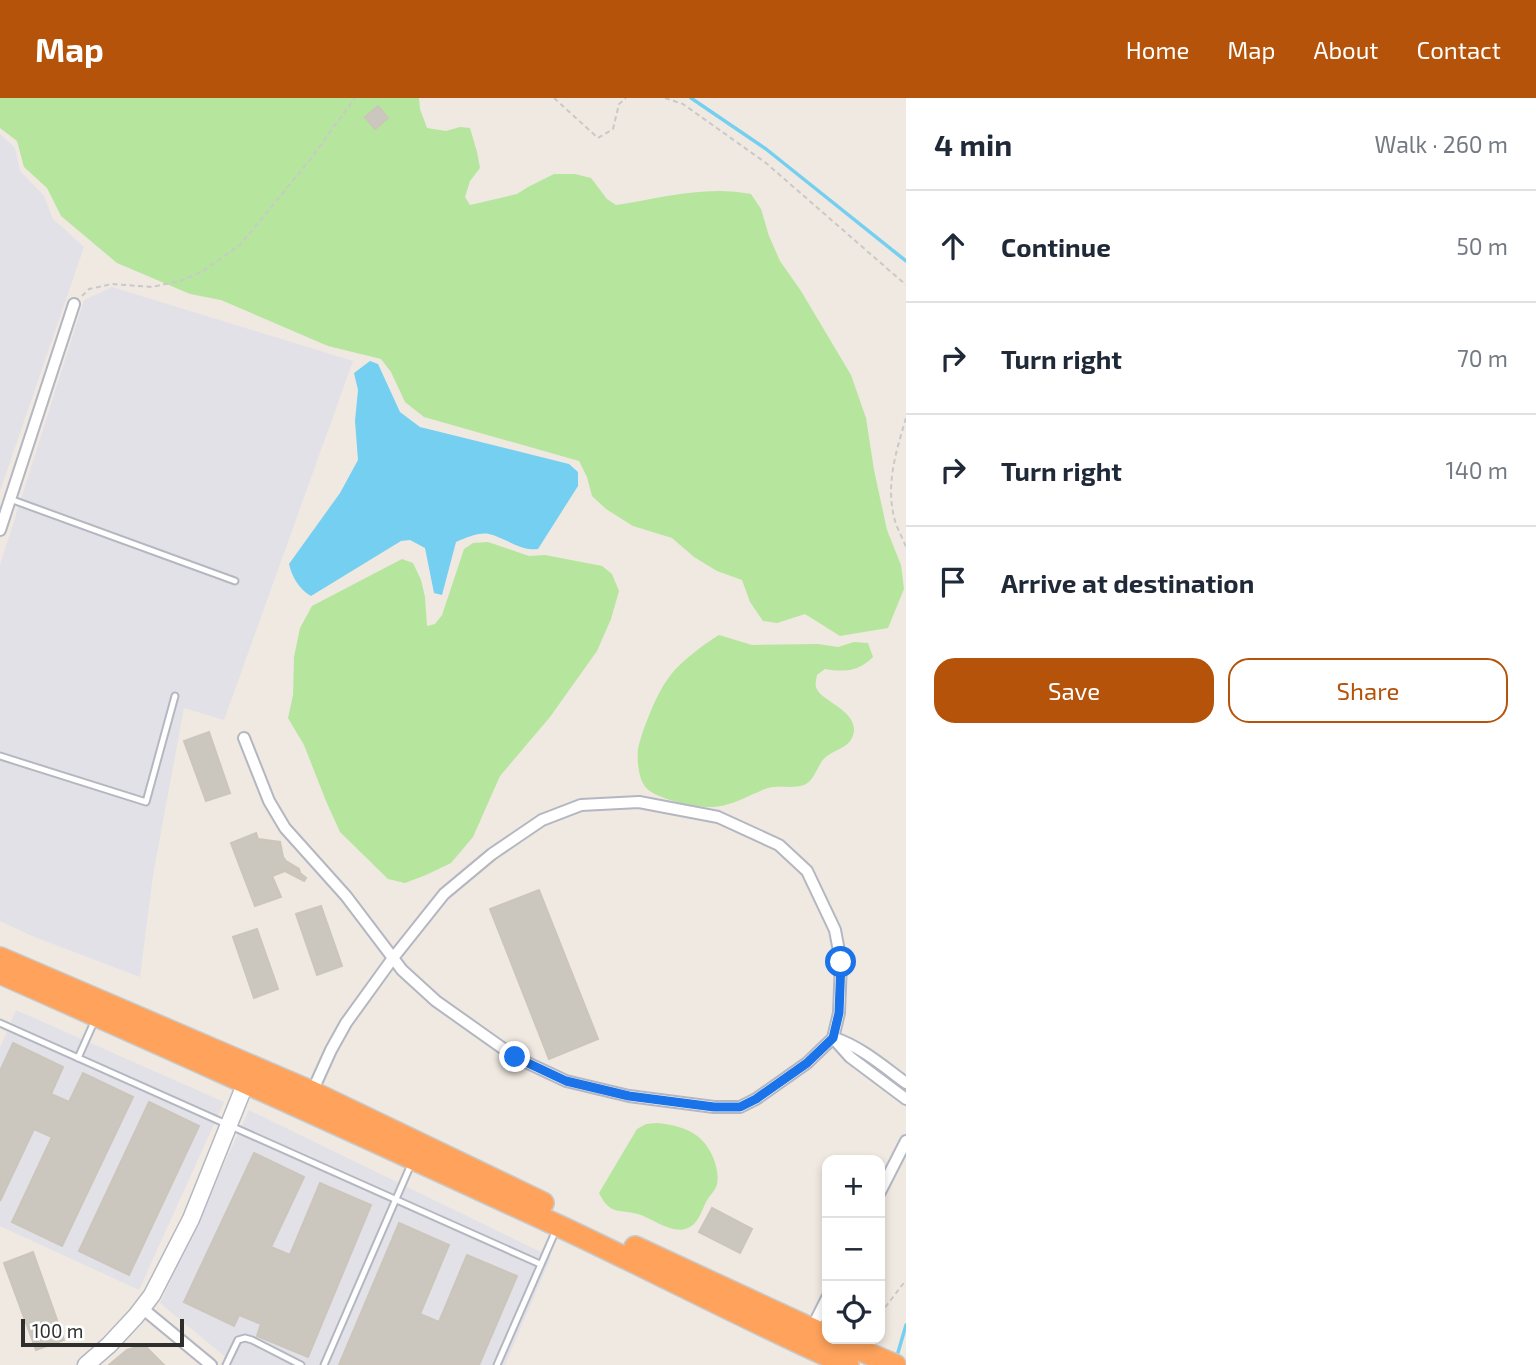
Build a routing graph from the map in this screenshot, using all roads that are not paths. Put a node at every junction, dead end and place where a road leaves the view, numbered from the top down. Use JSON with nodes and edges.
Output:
{"nodes":[{"id":1,"x":74,"y":304,"type":"road end"},
{"id":2,"x":10,"y":499,"type":"junction"},
{"id":3,"x":0,"y":530,"type":"edge"},
{"id":4,"x":235,"y":581,"type":"dead end"},
{"id":5,"x":175,"y":696,"type":"dead end"},
{"id":6,"x":244,"y":738,"type":"dead end"},
{"id":7,"x":0,"y":756,"type":"edge"},
{"id":8,"x":0,"y":958,"type":"edge"},
{"id":9,"x":393,"y":958,"type":"junction"},
{"id":10,"x":0,"y":973,"type":"edge"},
{"id":11,"x":97,"y":1016,"type":"junction"},
{"id":12,"x":0,"y":1023,"type":"edge"},
{"id":13,"x":833,"y":1038,"type":"junction"},
{"id":14,"x":78,"y":1058,"type":"junction"},
{"id":15,"x":246,"y":1083,"type":"junction"},
{"id":16,"x":906,"y":1083,"type":"edge"},
{"id":17,"x":312,"y":1092,"type":"junction"},
{"id":18,"x":906,"y":1099,"type":"edge"},
{"id":19,"x":230,"y":1125,"type":"junction"},
{"id":20,"x":906,"y":1141,"type":"edge"},
{"id":21,"x":413,"y":1159,"type":"junction"},
{"id":22,"x":885,"y":1182,"type":"edge"},
{"id":23,"x":396,"y":1199,"type":"junction"},
{"id":24,"x":558,"y":1226,"type":"junction"},
{"id":25,"x":540,"y":1264,"type":"junction"},
{"id":26,"x":142,"y":1308,"type":"junction"},
{"id":27,"x":822,"y":1314,"type":"edge"},
{"id":28,"x":815,"y":1337,"type":"edge"},
{"id":29,"x":846,"y":1344,"type":"edge"},
{"id":30,"x":86,"y":1365,"type":"edge"},
{"id":31,"x":211,"y":1365,"type":"edge"},
{"id":32,"x":226,"y":1365,"type":"edge"},
{"id":33,"x":301,"y":1365,"type":"edge"},
{"id":34,"x":324,"y":1365,"type":"edge"},
{"id":35,"x":497,"y":1365,"type":"edge"},
{"id":36,"x":848,"y":1365,"type":"edge"},
{"id":37,"x":895,"y":1365,"type":"edge"}],
"edges":[{"from":1,"to":2,"type":"street"},
{"from":2,"to":3,"type":"street"},
{"from":2,"to":4,"type":"lane"},
{"from":5,"to":7,"type":"lane"},
{"from":6,"to":9,"type":"street"},
{"from":8,"to":17,"type":"highway"},
{"from":9,"to":13,"type":"street"},
{"from":9,"to":13,"type":"street"},
{"from":9,"to":17,"type":"street"},
{"from":10,"to":11,"type":"highway"},
{"from":11,"to":14,"type":"lane"},
{"from":11,"to":15,"type":"highway"},
{"from":12,"to":14,"type":"lane"},
{"from":13,"to":16,"type":"street"},
{"from":13,"to":18,"type":"street"},
{"from":14,"to":19,"type":"lane"},
{"from":15,"to":19,"type":"street"},
{"from":15,"to":21,"type":"highway"},
{"from":17,"to":28,"type":"highway"},
{"from":19,"to":23,"type":"lane"},
{"from":19,"to":26,"type":"street"},
{"from":20,"to":22,"type":"street"},
{"from":21,"to":23,"type":"lane"},
{"from":21,"to":24,"type":"highway"},
{"from":23,"to":25,"type":"lane"},
{"from":23,"to":34,"type":"lane"},
{"from":24,"to":25,"type":"lane"},
{"from":24,"to":28,"type":"highway"},
{"from":25,"to":35,"type":"lane"},
{"from":26,"to":30,"type":"street"},
{"from":26,"to":31,"type":"street"},
{"from":27,"to":28,"type":"street"},
{"from":28,"to":36,"type":"highway"},
{"from":29,"to":37,"type":"highway"},
{"from":32,"to":33,"type":"lane"}]}
